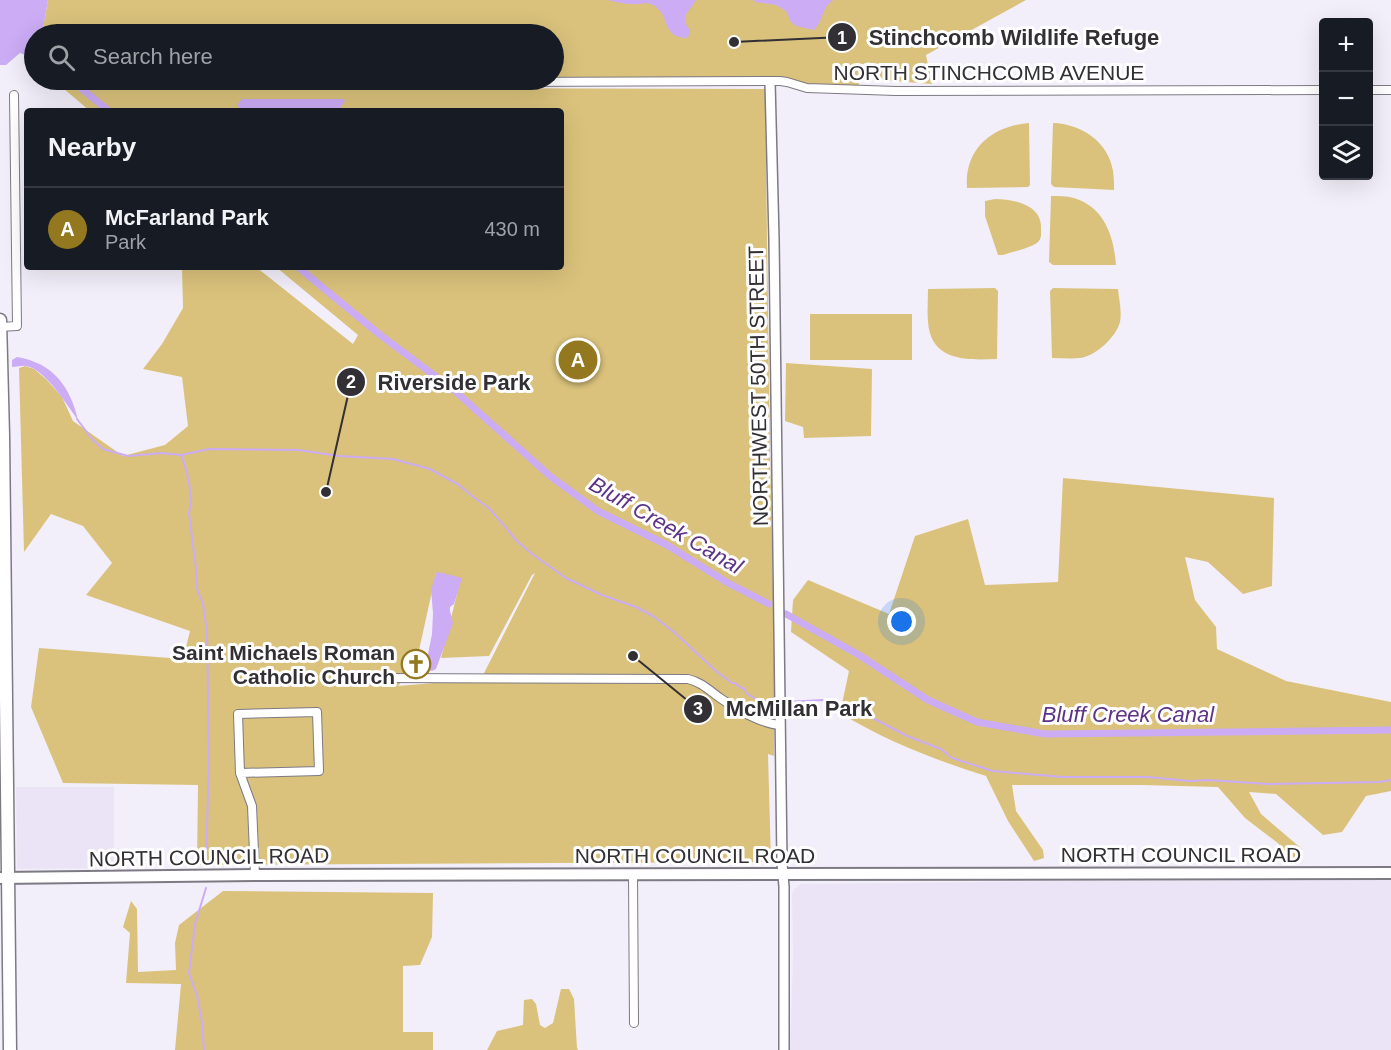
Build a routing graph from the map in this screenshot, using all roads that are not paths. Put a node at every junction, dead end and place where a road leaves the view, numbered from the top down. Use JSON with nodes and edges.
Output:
{"nodes":[{"id":1,"x":564,"y":82,"type":"edge"},
{"id":2,"x":770,"y":82,"type":"junction"},
{"id":3,"x":1319,"y":90,"type":"edge"},
{"id":4,"x":1373,"y":90,"type":"edge"},
{"id":5,"x":1391,"y":90,"type":"edge"},
{"id":6,"x":14,"y":95,"type":"dead end"},
{"id":7,"x":0,"y":320,"type":"edge"},
{"id":8,"x":0,"y":327,"type":"edge"},
{"id":9,"x":385,"y":678,"type":"dead end"},
{"id":10,"x":780,"y":725,"type":"junction"},
{"id":11,"x":240,"y":773,"type":"junction"},
{"id":12,"x":1391,"y":873,"type":"edge"},
{"id":13,"x":633,"y":874,"type":"junction"},
{"id":14,"x":783,"y":874,"type":"junction"},
{"id":15,"x":255,"y":876,"type":"junction"},
{"id":16,"x":4,"y":878,"type":"edge"},
{"id":17,"x":634,"y":1023,"type":"dead end"},
{"id":18,"x":10,"y":1050,"type":"edge"},
{"id":19,"x":784,"y":1050,"type":"edge"}],
"edges":[{"from":1,"to":2,"type":"street","name":"NORTH STINCHCOMB AVENUE"},
{"from":2,"to":3,"type":"street","name":"NORTH STINCHCOMB AVENUE"},
{"from":2,"to":10,"type":"street","name":"NORTHWEST 50TH STREET"},
{"from":4,"to":5,"type":"street"},
{"from":6,"to":8,"type":"street"},
{"from":7,"to":8,"type":"highway"},
{"from":8,"to":16,"type":"highway"},
{"from":9,"to":10,"type":"street"},
{"from":10,"to":14,"type":"street","name":"NORTHWEST 50TH STREET"},
{"from":11,"to":11,"type":"street"},
{"from":11,"to":15,"type":"street"},
{"from":12,"to":14,"type":"main road","name":"NORTH COUNCIL ROAD"},
{"from":13,"to":14,"type":"main road","name":"NORTH COUNCIL ROAD"},
{"from":13,"to":15,"type":"main road","name":"NORTH COUNCIL ROAD"},
{"from":13,"to":17,"type":"street"},
{"from":14,"to":19,"type":"street","name":"NORTHWEST 50TH STREET"},
{"from":15,"to":16,"type":"main road","name":"NORTH COUNCIL ROAD"},
{"from":16,"to":18,"type":"highway"}]}
